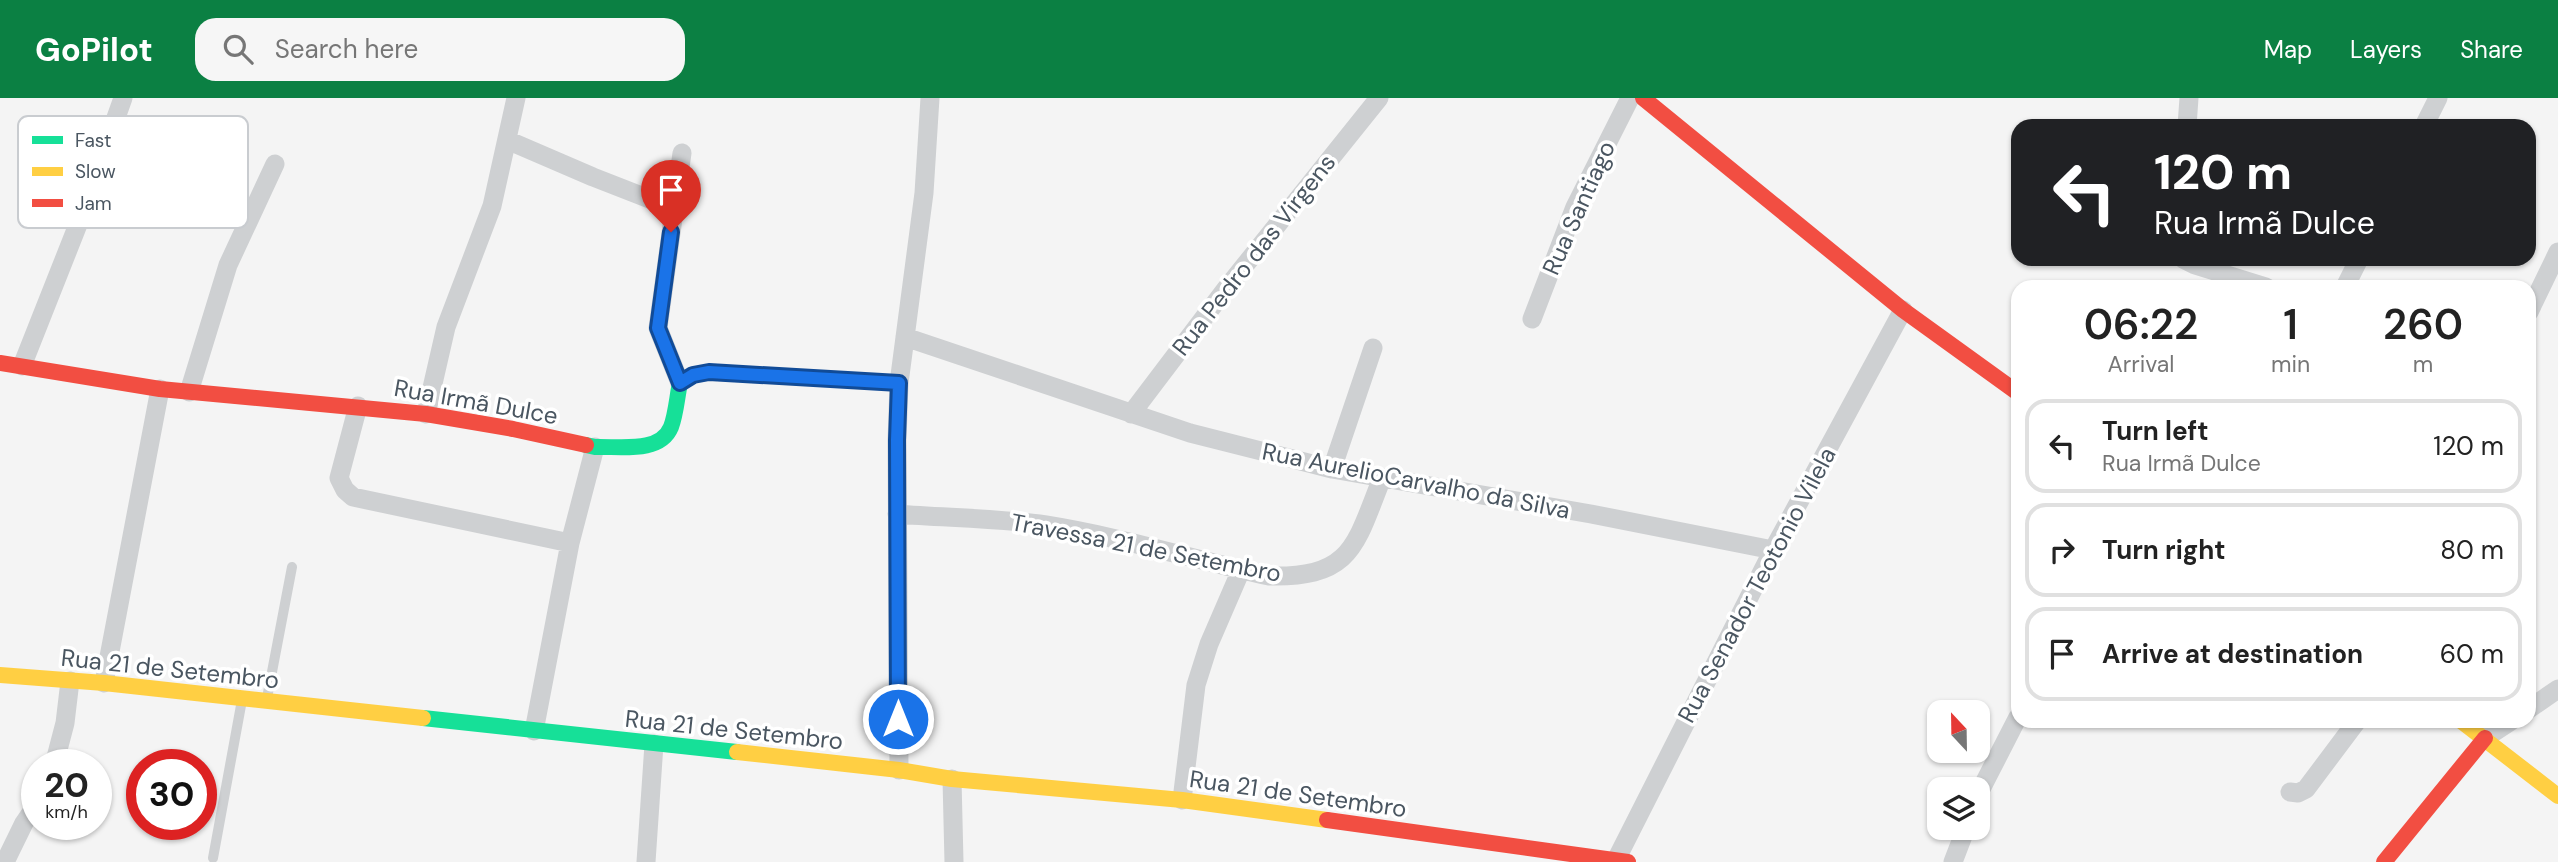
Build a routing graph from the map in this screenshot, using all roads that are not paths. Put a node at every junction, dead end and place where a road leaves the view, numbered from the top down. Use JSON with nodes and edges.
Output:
{"nodes":[{"id":1,"x":123,"y":98,"type":"edge"},
{"id":2,"x":516,"y":98,"type":"edge"},
{"id":3,"x":930,"y":98,"type":"edge"},
{"id":4,"x":1379,"y":98,"type":"edge"},
{"id":5,"x":1630,"y":98,"type":"edge"},
{"id":6,"x":1643,"y":98,"type":"edge"},
{"id":7,"x":2189,"y":98,"type":"edge"},
{"id":8,"x":2438,"y":98,"type":"edge"},
{"id":9,"x":117,"y":116,"type":"edge"},
{"id":10,"x":2187,"y":119,"type":"edge"},
{"id":11,"x":2428,"y":119,"type":"edge"},
{"id":12,"x":507,"y":140,"type":"junction"},
{"id":13,"x":682,"y":153,"type":"dead end"},
{"id":14,"x":275,"y":164,"type":"dead end"},
{"id":15,"x":675,"y":209,"type":"junction"},
{"id":16,"x":248,"y":222,"type":"edge"},
{"id":17,"x":77,"y":228,"type":"edge"},
{"id":18,"x":245,"y":228,"type":"edge"},
{"id":19,"x":2558,"y":252,"type":"edge"},
{"id":20,"x":2201,"y":266,"type":"edge"},
{"id":21,"x":2244,"y":280,"type":"edge"},
{"id":22,"x":2536,"y":298,"type":"edge"},
{"id":23,"x":1903,"y":310,"type":"junction"},
{"id":24,"x":1532,"y":319,"type":"dead end"},
{"id":25,"x":905,"y":337,"type":"junction"},
{"id":26,"x":1373,"y":348,"type":"dead end"},
{"id":27,"x":0,"y":363,"type":"edge"},
{"id":28,"x":22,"y":366,"type":"junction"},
{"id":29,"x":680,"y":383,"type":"junction"},
{"id":30,"x":899,"y":383,"type":"junction"},
{"id":31,"x":2011,"y":388,"type":"edge"},
{"id":32,"x":160,"y":389,"type":"junction"},
{"id":33,"x":189,"y":392,"type":"junction"},
{"id":34,"x":358,"y":406,"type":"junction"},
{"id":35,"x":426,"y":414,"type":"junction"},
{"id":36,"x":1131,"y":414,"type":"junction"},
{"id":37,"x":595,"y":447,"type":"junction"},
{"id":38,"x":1332,"y":469,"type":"junction"},
{"id":39,"x":1382,"y":478,"type":"junction"},
{"id":40,"x":897,"y":514,"type":"junction"},
{"id":41,"x":570,"y":543,"type":"junction"},
{"id":42,"x":1773,"y":550,"type":"junction"},
{"id":43,"x":292,"y":567,"type":"dead end"},
{"id":44,"x":1241,"y":570,"type":"junction"},
{"id":45,"x":0,"y":675,"type":"edge"},
{"id":46,"x":70,"y":681,"type":"junction"},
{"id":47,"x":104,"y":683,"type":"junction"},
{"id":48,"x":2558,"y":689,"type":"edge"},
{"id":49,"x":242,"y":700,"type":"junction"},
{"id":50,"x":266,"y":702,"type":"junction"},
{"id":51,"x":2536,"y":704,"type":"edge"},
{"id":52,"x":2012,"y":728,"type":"edge"},
{"id":53,"x":2352,"y":728,"type":"edge"},
{"id":54,"x":2471,"y":728,"type":"edge"},
{"id":55,"x":2500,"y":728,"type":"edge"},
{"id":56,"x":534,"y":731,"type":"junction"},
{"id":57,"x":2485,"y":738,"type":"junction"},
{"id":58,"x":654,"y":744,"type":"junction"},
{"id":59,"x":58,"y":749,"type":"edge"},
{"id":60,"x":899,"y":770,"type":"junction"},
{"id":61,"x":1987,"y":777,"type":"edge"},
{"id":62,"x":952,"y":779,"type":"junction"},
{"id":63,"x":2290,"y":792,"type":"dead end"},
{"id":64,"x":2558,"y":796,"type":"edge"},
{"id":65,"x":1182,"y":800,"type":"junction"},
{"id":66,"x":21,"y":829,"type":"edge"},
{"id":67,"x":1961,"y":840,"type":"edge"},
{"id":68,"x":213,"y":858,"type":"dead end"},
{"id":69,"x":5,"y":862,"type":"edge"},
{"id":70,"x":646,"y":862,"type":"edge"},
{"id":71,"x":954,"y":862,"type":"edge"},
{"id":72,"x":1615,"y":862,"type":"edge"},
{"id":73,"x":1628,"y":862,"type":"edge"},
{"id":74,"x":1953,"y":862,"type":"edge"},
{"id":75,"x":2384,"y":862,"type":"edge"}],
"edges":[{"from":1,"to":9,"type":"street"},
{"from":2,"to":12,"type":"street"},
{"from":3,"to":25,"type":"street"},
{"from":4,"to":36,"type":"street","name":"Rua Pedro das Virgens"},
{"from":5,"to":24,"type":"street","name":"Rua Santiago"},
{"from":6,"to":23,"type":"street"},
{"from":7,"to":10,"type":"street"},
{"from":8,"to":11,"type":"street"},
{"from":12,"to":15,"type":"street"},
{"from":12,"to":35,"type":"street"},
{"from":13,"to":15,"type":"street"},
{"from":14,"to":16,"type":"street"},
{"from":15,"to":29,"type":"street"},
{"from":17,"to":28,"type":"street"},
{"from":18,"to":33,"type":"street"},
{"from":19,"to":22,"type":"street"},
{"from":20,"to":21,"type":"street"},
{"from":23,"to":31,"type":"street"},
{"from":23,"to":42,"type":"street","name":"Rua Senador Teotonio Vilela"},
{"from":25,"to":30,"type":"street"},
{"from":25,"to":36,"type":"street","name":"Rua AurelioCarvalho da Silva"},
{"from":26,"to":38,"type":"street"},
{"from":27,"to":28,"type":"street","name":"Rua Irmã Dulce"},
{"from":28,"to":32,"type":"street","name":"Rua Irmã Dulce"},
{"from":29,"to":30,"type":"street"},
{"from":29,"to":37,"type":"street","name":"Rua Irmã Dulce"},
{"from":30,"to":40,"type":"street"},
{"from":32,"to":33,"type":"street","name":"Rua Irmã Dulce"},
{"from":32,"to":47,"type":"street"},
{"from":33,"to":34,"type":"street","name":"Rua Irmã Dulce"},
{"from":34,"to":35,"type":"street","name":"Rua Irmã Dulce"},
{"from":34,"to":41,"type":"street"},
{"from":35,"to":37,"type":"street","name":"Rua Irmã Dulce"},
{"from":36,"to":38,"type":"street","name":"Rua AurelioCarvalho da Silva"},
{"from":37,"to":41,"type":"street"},
{"from":38,"to":39,"type":"street","name":"Rua AurelioCarvalho da Silva"},
{"from":39,"to":42,"type":"street","name":"Rua AurelioCarvalho da Silva"},
{"from":39,"to":44,"type":"street","name":"Travessa 21 de Setembro"},
{"from":40,"to":44,"type":"street","name":"Travessa 21 de Setembro"},
{"from":40,"to":60,"type":"street"},
{"from":41,"to":56,"type":"street"},
{"from":42,"to":72,"type":"street","name":"Rua Senador Teotonio Vilela"},
{"from":43,"to":50,"type":"lane"},
{"from":44,"to":65,"type":"street"},
{"from":45,"to":46,"type":"street","name":"Rua 21 de Setembro"},
{"from":46,"to":47,"type":"street","name":"Rua 21 de Setembro"},
{"from":46,"to":59,"type":"street"},
{"from":47,"to":49,"type":"street","name":"Rua 21 de Setembro"},
{"from":48,"to":51,"type":"street"},
{"from":49,"to":50,"type":"street","name":"Rua 21 de Setembro"},
{"from":49,"to":68,"type":"lane"},
{"from":50,"to":56,"type":"street","name":"Rua 21 de Setembro"},
{"from":52,"to":61,"type":"street"},
{"from":53,"to":63,"type":"street"},
{"from":54,"to":57,"type":"street"},
{"from":55,"to":57,"type":"street"},
{"from":56,"to":58,"type":"street","name":"Rua 21 de Setembro"},
{"from":57,"to":64,"type":"street"},
{"from":57,"to":75,"type":"street"},
{"from":58,"to":60,"type":"street","name":"Rua 21 de Setembro"},
{"from":58,"to":70,"type":"street"},
{"from":60,"to":62,"type":"street","name":"Rua 21 de Setembro"},
{"from":62,"to":65,"type":"street","name":"Rua 21 de Setembro"},
{"from":62,"to":71,"type":"street"},
{"from":65,"to":72,"type":"street","name":"Rua 21 de Setembro"},
{"from":66,"to":69,"type":"street"},
{"from":67,"to":74,"type":"street"},
{"from":72,"to":73,"type":"street","name":"Rua 21 de Setembro"}]}
